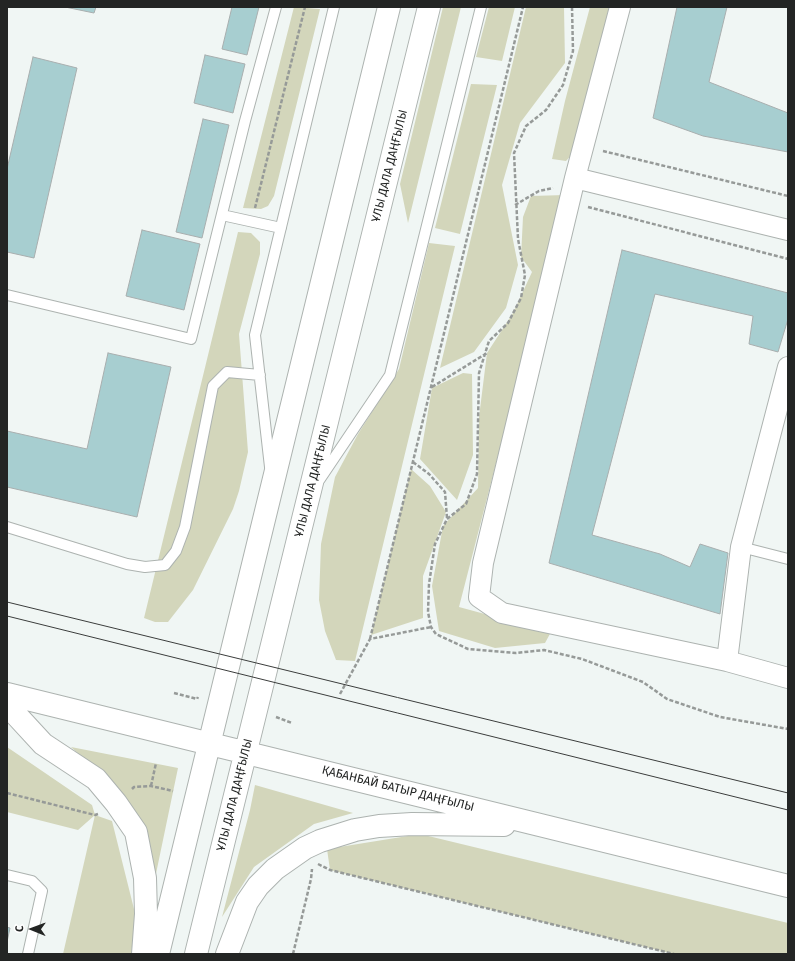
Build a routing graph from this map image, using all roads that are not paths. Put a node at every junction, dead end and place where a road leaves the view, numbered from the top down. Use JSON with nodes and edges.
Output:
{"nodes":[{"id":1,"x":276,"y":7,"type":"edge"},
{"id":2,"x":334,"y":7,"type":"edge"},
{"id":3,"x":389,"y":7,"type":"edge"},
{"id":4,"x":429,"y":7,"type":"edge"},
{"id":5,"x":481,"y":7,"type":"edge"},
{"id":6,"x":620,"y":7,"type":"edge"},
{"id":7,"x":575,"y":178,"type":"junction"},
{"id":8,"x":222,"y":215,"type":"junction"},
{"id":9,"x":281,"y":228,"type":"junction"},
{"id":10,"x":788,"y":230,"type":"edge"},
{"id":11,"x":7,"y":295,"type":"edge"},
{"id":12,"x":788,"y":367,"type":"edge"},
{"id":13,"x":260,"y":375,"type":"junction"},
{"id":14,"x":272,"y":485,"type":"junction"},
{"id":15,"x":310,"y":494,"type":"junction"},
{"id":16,"x":7,"y":527,"type":"edge"},
{"id":17,"x":741,"y":547,"type":"junction"},
{"id":18,"x":788,"y":559,"type":"edge"},
{"id":19,"x":727,"y":661,"type":"junction"},
{"id":20,"x":788,"y":678,"type":"edge"},
{"id":21,"x":7,"y":694,"type":"edge"},
{"id":22,"x":7,"y":705,"type":"edge"},
{"id":23,"x":209,"y":742,"type":"junction"},
{"id":24,"x":246,"y":751,"type":"junction"},
{"id":25,"x":540,"y":825,"type":"junction"},
{"id":26,"x":7,"y":875,"type":"edge"},
{"id":27,"x":788,"y":886,"type":"edge"},
{"id":28,"x":28,"y":954,"type":"edge"},
{"id":29,"x":143,"y":954,"type":"edge"},
{"id":30,"x":158,"y":954,"type":"edge"},
{"id":31,"x":196,"y":954,"type":"edge"},
{"id":32,"x":227,"y":954,"type":"edge"}],
"edges":[{"from":1,"to":8,"type":"lane"},
{"from":2,"to":9,"type":"lane"},
{"from":3,"to":14,"type":"main road"},
{"from":4,"to":15,"type":"main road","name":"ҰЛЫ ДАЛА ДАҢҒЫЛЫ"},
{"from":5,"to":15,"type":"lane"},
{"from":6,"to":7,"type":"street"},
{"from":7,"to":10,"type":"street"},
{"from":7,"to":19,"type":"street"},
{"from":8,"to":9,"type":"lane"},
{"from":8,"to":11,"type":"lane"},
{"from":9,"to":13,"type":"lane"},
{"from":12,"to":17,"type":"street"},
{"from":13,"to":14,"type":"lane"},
{"from":13,"to":16,"type":"lane"},
{"from":14,"to":23,"type":"main road"},
{"from":15,"to":24,"type":"main road","name":"ҰЛЫ ДАЛА ДАҢҒЫЛЫ"},
{"from":17,"to":18,"type":"lane"},
{"from":17,"to":19,"type":"street"},
{"from":19,"to":20,"type":"street"},
{"from":21,"to":23,"type":"main road","name":"ҚАБАНБАЙ БАТЫР ДАҢҒЫЛЫ"},
{"from":22,"to":29,"type":"main road"},
{"from":23,"to":24,"type":"main road","name":"ҚАБАНБАЙ БАТЫР ДАҢҒЫЛЫ"},
{"from":23,"to":30,"type":"main road"},
{"from":24,"to":25,"type":"main road","name":"ҚАБАНБАЙ БАТЫР ДАҢҒЫЛЫ"},
{"from":24,"to":31,"type":"main road","name":"ҰЛЫ ДАЛА ДАҢҒЫЛЫ"},
{"from":25,"to":27,"type":"main road","name":"ҚАБАНБАЙ БАТЫР ДАҢҒЫЛЫ"},
{"from":25,"to":32,"type":"main road"},
{"from":26,"to":28,"type":"lane"}]}
